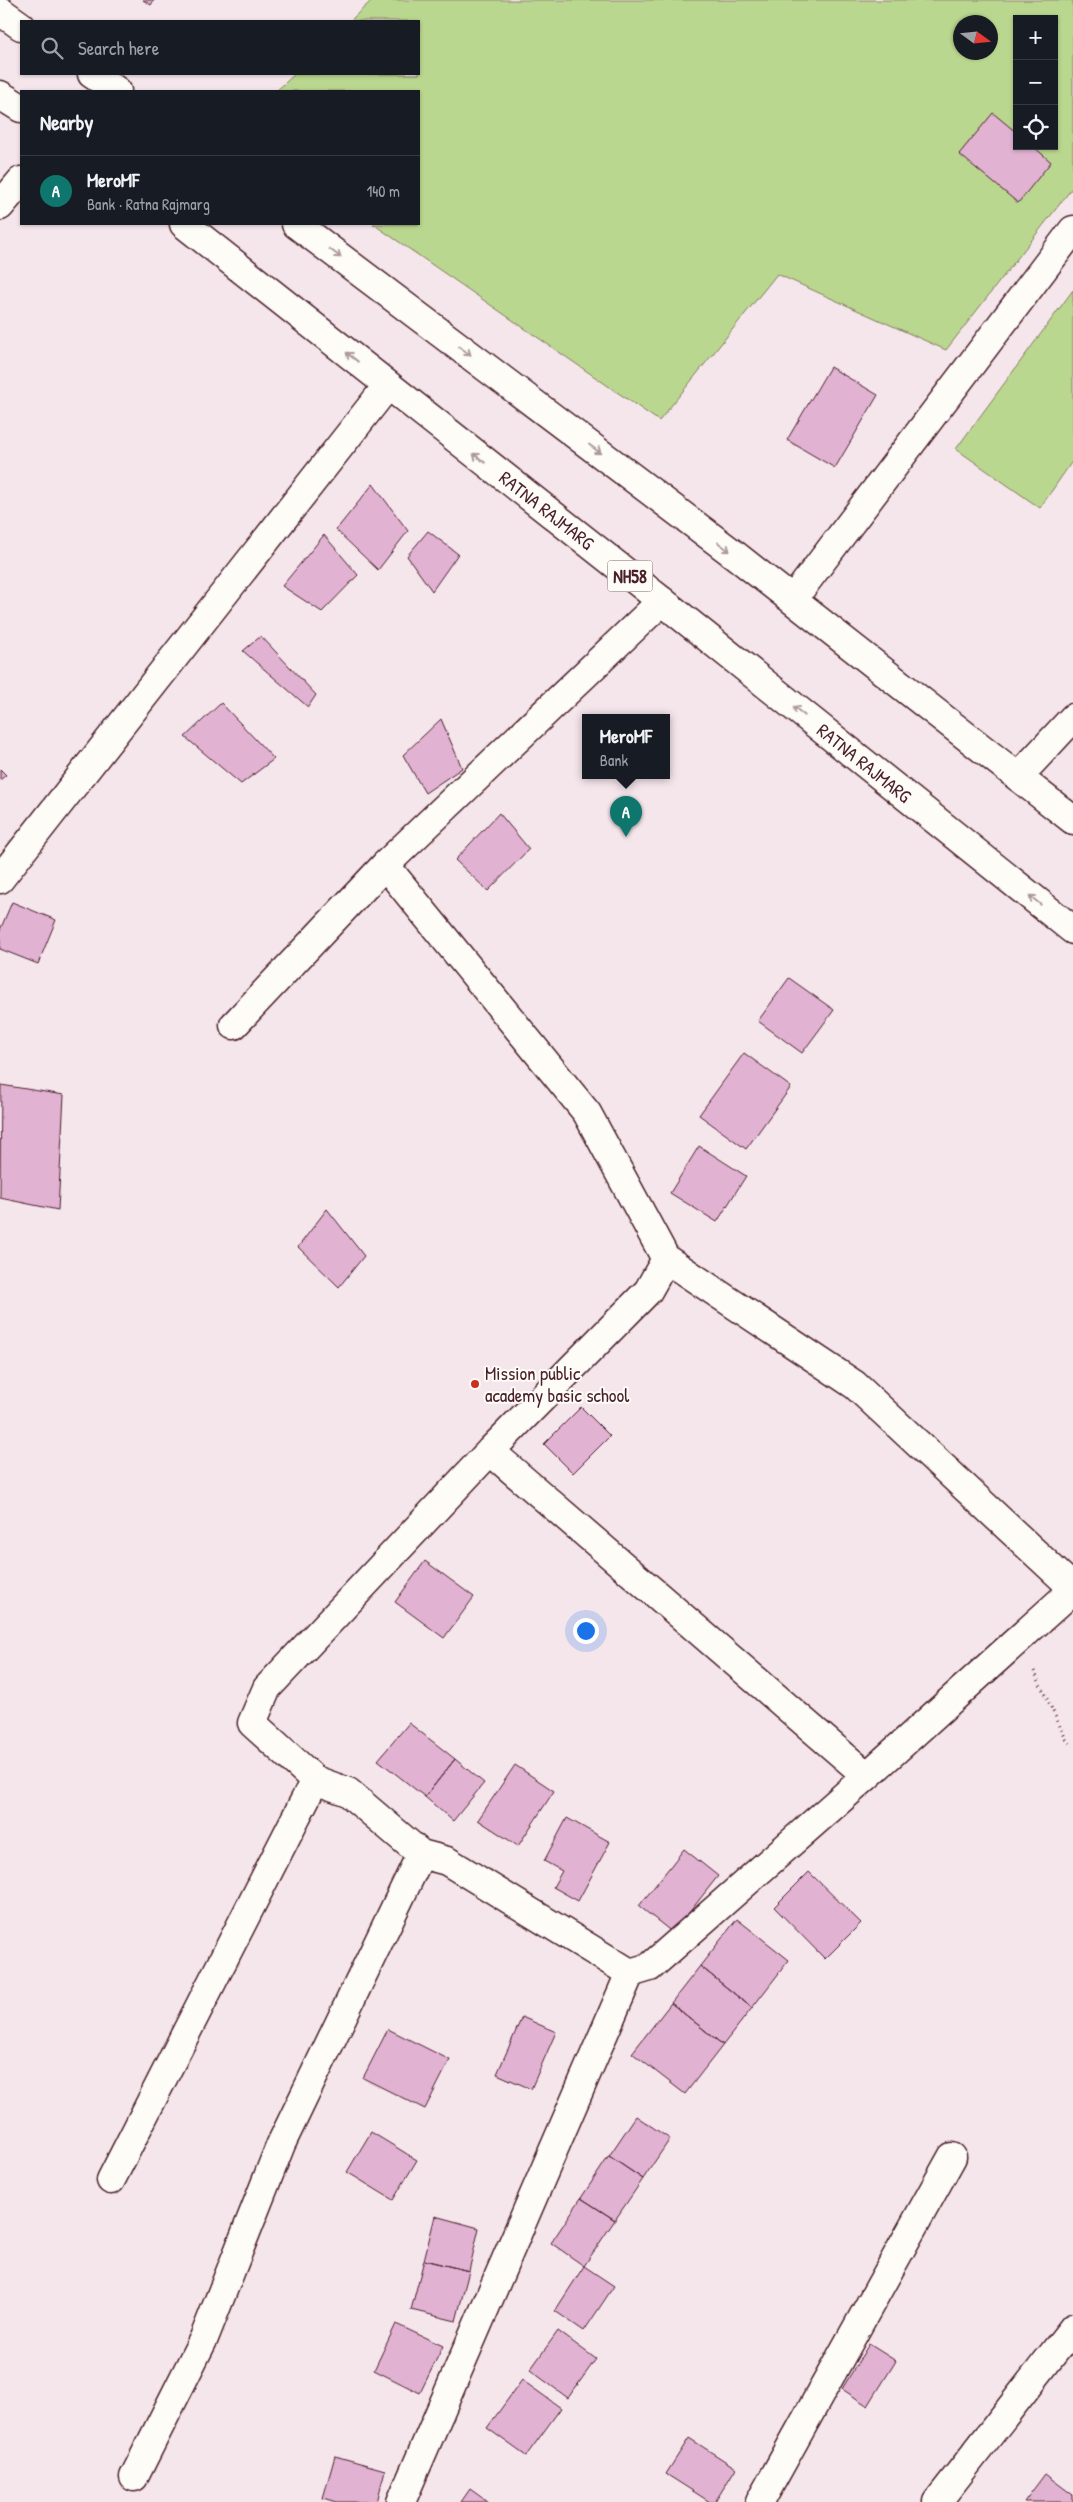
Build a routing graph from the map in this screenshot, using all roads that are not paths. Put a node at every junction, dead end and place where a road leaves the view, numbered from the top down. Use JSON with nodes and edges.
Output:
{"nodes":[{"id":1,"x":0,"y":11,"type":"edge"},
{"id":2,"x":20,"y":25,"type":"edge"},
{"id":3,"x":93,"y":75,"type":"edge"},
{"id":4,"x":116,"y":90,"type":"edge"},
{"id":5,"x":0,"y":94,"type":"edge"},
{"id":6,"x":20,"y":107,"type":"edge"},
{"id":7,"x":20,"y":182,"type":"edge"},
{"id":8,"x":0,"y":206,"type":"edge"},
{"id":9,"x":185,"y":225,"type":"edge"},
{"id":10,"x":297,"y":225,"type":"edge"},
{"id":11,"x":1073,"y":230,"type":"edge"},
{"id":12,"x":389,"y":387,"type":"junction"},
{"id":13,"x":793,"y":600,"type":"junction"},
{"id":14,"x":662,"y":601,"type":"junction"},
{"id":15,"x":1073,"y":718,"type":"edge"},
{"id":16,"x":1018,"y":777,"type":"junction"},
{"id":17,"x":1073,"y":820,"type":"edge"},
{"id":18,"x":385,"y":865,"type":"junction"},
{"id":19,"x":0,"y":879,"type":"edge"},
{"id":20,"x":1073,"y":930,"type":"edge"},
{"id":21,"x":234,"y":1025,"type":"dead end"},
{"id":22,"x":666,"y":1259,"type":"junction"},
{"id":23,"x":490,"y":1451,"type":"junction"},
{"id":24,"x":1073,"y":1589,"type":"edge"},
{"id":25,"x":867,"y":1776,"type":"junction"},
{"id":26,"x":315,"y":1780,"type":"junction"},
{"id":27,"x":421,"y":1854,"type":"junction"},
{"id":28,"x":630,"y":1974,"type":"junction"},
{"id":29,"x":952,"y":2157,"type":"dead end"},
{"id":30,"x":111,"y":2180,"type":"dead end"},
{"id":31,"x":1073,"y":2328,"type":"edge"},
{"id":32,"x":134,"y":2477,"type":"dead end"},
{"id":33,"x":401,"y":2502,"type":"edge"},
{"id":34,"x":760,"y":2502,"type":"edge"},
{"id":35,"x":937,"y":2502,"type":"edge"}],
"edges":[{"from":1,"to":2,"type":"main road"},
{"from":3,"to":4,"type":"main road"},
{"from":5,"to":6,"type":"main road"},
{"from":7,"to":8,"type":"main road"},
{"from":12,"to":9,"type":"main road","name":"RATNA RAJMARG","number":"NH58","one_way":true},
{"from":10,"to":13,"type":"main road","one_way":true},
{"from":11,"to":13,"type":"main road"},
{"from":14,"to":12,"type":"main road","name":"RATNA RAJMARG","number":"NH58","one_way":true},
{"from":12,"to":19,"type":"main road"},
{"from":13,"to":16,"type":"main road"},
{"from":14,"to":18,"type":"main road"},
{"from":20,"to":14,"type":"main road","name":"RATNA RAJMARG","number":"NH58","one_way":true},
{"from":15,"to":16,"type":"main road"},
{"from":16,"to":17,"type":"main road"},
{"from":18,"to":21,"type":"main road"},
{"from":18,"to":22,"type":"main road"},
{"from":22,"to":23,"type":"main road"},
{"from":22,"to":24,"type":"main road"},
{"from":23,"to":25,"type":"main road"},
{"from":23,"to":26,"type":"main road"},
{"from":24,"to":25,"type":"main road"},
{"from":25,"to":28,"type":"main road"},
{"from":26,"to":27,"type":"main road"},
{"from":26,"to":30,"type":"main road"},
{"from":27,"to":28,"type":"main road"},
{"from":27,"to":32,"type":"main road"},
{"from":28,"to":33,"type":"main road"},
{"from":29,"to":34,"type":"main road"},
{"from":31,"to":35,"type":"main road"}]}
